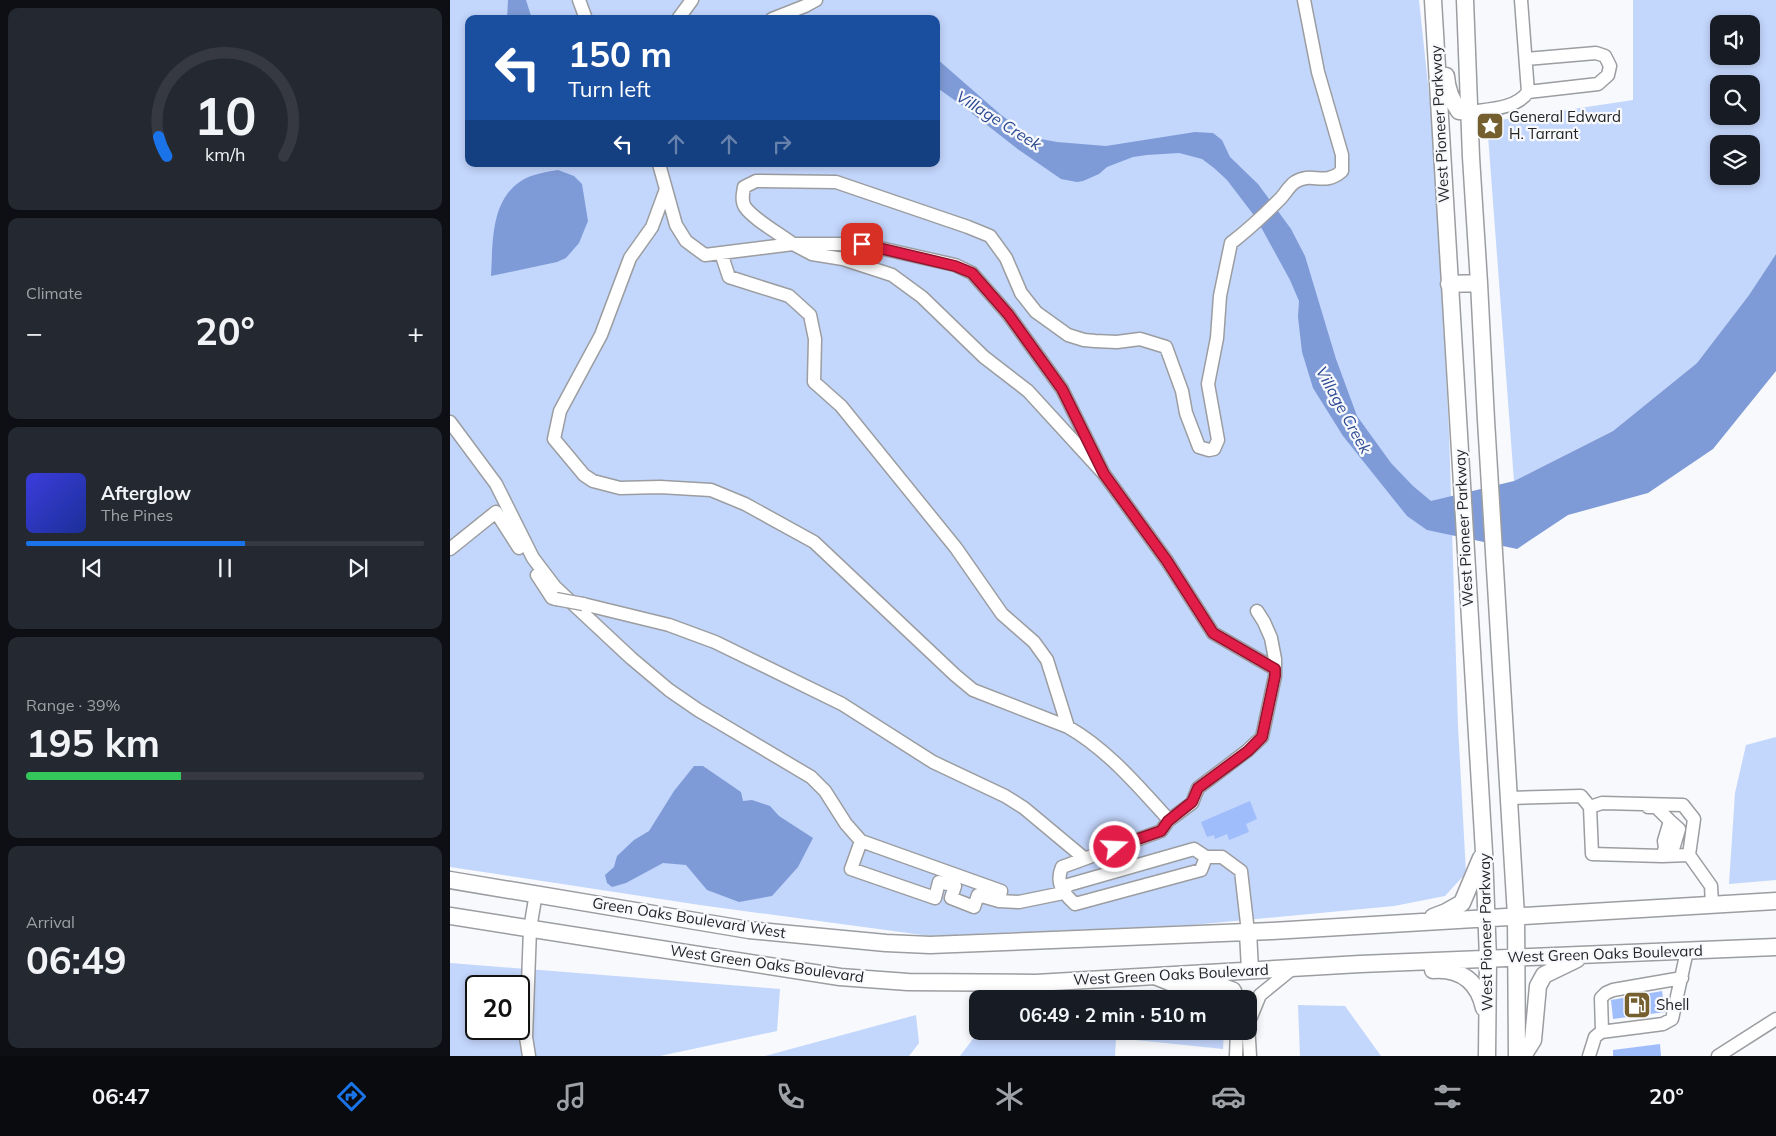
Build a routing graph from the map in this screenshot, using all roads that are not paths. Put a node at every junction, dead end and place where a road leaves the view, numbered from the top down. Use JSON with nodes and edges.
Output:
{"nodes":[{"id":1,"x":579,"y":0,"type":"edge"},
{"id":2,"x":692,"y":0,"type":"edge"},
{"id":3,"x":816,"y":0,"type":"edge"},
{"id":4,"x":1304,"y":0,"type":"edge"},
{"id":5,"x":1433,"y":0,"type":"edge"},
{"id":6,"x":1438,"y":0,"type":"edge"},
{"id":7,"x":1465,"y":0,"type":"edge"},
{"id":8,"x":1521,"y":0,"type":"edge"},
{"id":9,"x":585,"y":15,"type":"edge"},
{"id":10,"x":681,"y":15,"type":"edge"},
{"id":11,"x":782,"y":15,"type":"edge"},
{"id":12,"x":1526,"y":59,"type":"junction"},
{"id":13,"x":1528,"y":92,"type":"junction"},
{"id":14,"x":1469,"y":112,"type":"junction"},
{"id":15,"x":660,"y":167,"type":"edge"},
{"id":16,"x":666,"y":189,"type":"junction"},
{"id":17,"x":793,"y":244,"type":"junction"},
{"id":18,"x":721,"y":253,"type":"junction"},
{"id":19,"x":1480,"y":282,"type":"junction"},
{"id":20,"x":1449,"y":284,"type":"junction"},
{"id":21,"x":450,"y":422,"type":"edge"},
{"id":22,"x":1104,"y":474,"type":"junction"},
{"id":23,"x":450,"y":549,"type":"edge"},
{"id":24,"x":1257,"y":611,"type":"dead end"},
{"id":25,"x":1275,"y":669,"type":"junction"},
{"id":26,"x":1068,"y":727,"type":"junction"},
{"id":27,"x":1509,"y":798,"type":"junction"},
{"id":28,"x":1596,"y":805,"type":"junction"},
{"id":29,"x":1169,"y":820,"type":"junction"},
{"id":30,"x":861,"y":842,"type":"junction"},
{"id":31,"x":1484,"y":852,"type":"junction"},
{"id":32,"x":1663,"y":852,"type":"junction"},
{"id":33,"x":1689,"y":855,"type":"junction"},
{"id":34,"x":1206,"y":857,"type":"junction"},
{"id":35,"x":1084,"y":858,"type":"junction"},
{"id":36,"x":450,"y":880,"type":"edge"},
{"id":37,"x":536,"y":893,"type":"junction"},
{"id":38,"x":1063,"y":893,"type":"junction"},
{"id":39,"x":1776,"y":900,"type":"edge"},
{"id":40,"x":999,"y":901,"type":"junction"},
{"id":41,"x":1712,"y":904,"type":"junction"},
{"id":42,"x":450,"y":916,"type":"edge"},
{"id":43,"x":1516,"y":916,"type":"junction"},
{"id":44,"x":1486,"y":918,"type":"junction"},
{"id":45,"x":1422,"y":922,"type":"junction"},
{"id":46,"x":530,"y":929,"type":"junction"},
{"id":47,"x":1248,"y":932,"type":"junction"},
{"id":48,"x":1776,"y":947,"type":"edge"},
{"id":49,"x":1687,"y":951,"type":"junction"},
{"id":50,"x":1585,"y":956,"type":"junction"},
{"id":51,"x":1517,"y":957,"type":"junction"},
{"id":52,"x":1488,"y":960,"type":"junction"},
{"id":53,"x":1340,"y":966,"type":"junction"},
{"id":54,"x":1293,"y":968,"type":"junction"},
{"id":55,"x":1250,"y":970,"type":"junction"},
{"id":56,"x":1148,"y":975,"type":"junction"},
{"id":57,"x":1682,"y":978,"type":"junction"},
{"id":58,"x":1234,"y":990,"type":"edge"},
{"id":59,"x":1776,"y":1019,"type":"edge"},
{"id":60,"x":1488,"y":1028,"type":"junction"},
{"id":61,"x":1602,"y":1031,"type":"junction"},
{"id":62,"x":1243,"y":1051,"type":"edge"},
{"id":63,"x":530,"y":1056,"type":"edge"},
{"id":64,"x":1488,"y":1056,"type":"edge"},
{"id":65,"x":1517,"y":1056,"type":"edge"},
{"id":66,"x":1523,"y":1056,"type":"edge"},
{"id":67,"x":1589,"y":1056,"type":"edge"},
{"id":68,"x":1718,"y":1056,"type":"edge"}],
"edges":[{"from":1,"to":9,"type":"street"},
{"from":2,"to":10,"type":"street"},
{"from":3,"to":11,"type":"street"},
{"from":4,"to":17,"type":"street"},
{"from":5,"to":20,"type":"main road","name":"West Pioneer Parkway"},
{"from":6,"to":14,"type":"main road"},
{"from":7,"to":14,"type":"main road","name":"West Pioneer Parkway"},
{"from":8,"to":12,"type":"street"},
{"from":12,"to":13,"type":"street"},
{"from":12,"to":13,"type":"street"},
{"from":13,"to":14,"type":"street"},
{"from":14,"to":19,"type":"main road","name":"West Pioneer Parkway"},
{"from":15,"to":16,"type":"street"},
{"from":16,"to":18,"type":"street"},
{"from":16,"to":26,"type":"street"},
{"from":17,"to":18,"type":"street"},
{"from":17,"to":22,"type":"street"},
{"from":17,"to":22,"type":"street"},
{"from":18,"to":26,"type":"street"},
{"from":19,"to":20,"type":"main road"},
{"from":19,"to":27,"type":"main road","name":"West Pioneer Parkway"},
{"from":20,"to":31,"type":"main road","name":"West Pioneer Parkway"},
{"from":21,"to":30,"type":"street"},
{"from":22,"to":25,"type":"street"},
{"from":23,"to":35,"type":"street","bridge":true},
{"from":24,"to":25,"type":"street"},
{"from":25,"to":29,"type":"street"},
{"from":26,"to":29,"type":"street"},
{"from":27,"to":28,"type":"street"},
{"from":27,"to":43,"type":"main road","name":"West Pioneer Parkway"},
{"from":28,"to":32,"type":"street"},
{"from":28,"to":32,"type":"street"},
{"from":28,"to":33,"type":"street"},
{"from":29,"to":35,"type":"street"},
{"from":30,"to":40,"type":"street"},
{"from":30,"to":40,"type":"street"},
{"from":31,"to":44,"type":"main road","name":"West Pioneer Parkway"},
{"from":31,"to":45,"type":"main road"},
{"from":32,"to":33,"type":"street"},
{"from":33,"to":41,"type":"street"},
{"from":34,"to":38,"type":"street"},
{"from":34,"to":38,"type":"street"},
{"from":34,"to":47,"type":"street"},
{"from":35,"to":38,"type":"street"},
{"from":36,"to":37,"type":"main road","name":"Green Oaks Boulevard West"},
{"from":37,"to":46,"type":"street"},
{"from":37,"to":47,"type":"main road","name":"Green Oaks Boulevard West"},
{"from":38,"to":40,"type":"street"},
{"from":39,"to":41,"type":"main road"},
{"from":41,"to":43,"type":"main road"},
{"from":42,"to":46,"type":"main road","name":"West Green Oaks Boulevard"},
{"from":43,"to":44,"type":"main road"},
{"from":43,"to":51,"type":"main road","name":"West Pioneer Parkway"},
{"from":44,"to":45,"type":"main road"},
{"from":44,"to":52,"type":"main road","name":"West Pioneer Parkway"},
{"from":45,"to":47,"type":"main road"},
{"from":46,"to":56,"type":"main road","name":"West Green Oaks Boulevard"},
{"from":46,"to":63,"type":"street"},
{"from":47,"to":55,"type":"main road"},
{"from":48,"to":49,"type":"main road","name":"West Green Oaks Boulevard"},
{"from":49,"to":50,"type":"main road","name":"West Green Oaks Boulevard"},
{"from":49,"to":57,"type":"street"},
{"from":50,"to":51,"type":"main road","name":"West Green Oaks Boulevard"},
{"from":50,"to":66,"type":"main road"},
{"from":51,"to":52,"type":"main road","name":"West Green Oaks Boulevard"},
{"from":51,"to":65,"type":"main road","name":"West Pioneer Parkway"},
{"from":52,"to":53,"type":"main road","name":"West Green Oaks Boulevard"},
{"from":52,"to":60,"type":"main road","name":"West Pioneer Parkway"},
{"from":53,"to":54,"type":"main road","name":"West Green Oaks Boulevard"},
{"from":53,"to":60,"type":"main road"},
{"from":54,"to":55,"type":"main road","name":"West Green Oaks Boulevard"},
{"from":54,"to":62,"type":"street"},
{"from":55,"to":56,"type":"main road","name":"West Green Oaks Boulevard"},
{"from":56,"to":58,"type":"street"},
{"from":57,"to":61,"type":"street"},
{"from":57,"to":61,"type":"street"},
{"from":59,"to":68,"type":"street"},
{"from":60,"to":64,"type":"main road","name":"West Pioneer Parkway"},
{"from":61,"to":67,"type":"street"}]}
